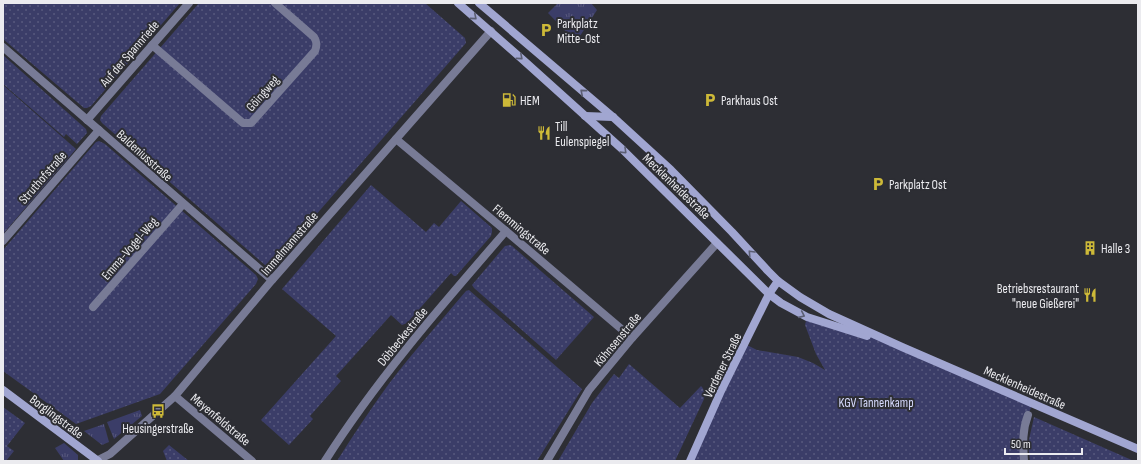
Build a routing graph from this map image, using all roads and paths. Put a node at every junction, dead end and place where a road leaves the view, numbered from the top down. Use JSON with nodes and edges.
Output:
{"nodes":[{"id":1,"x":189,"y":3,"type":"edge"},
{"id":2,"x":275,"y":3,"type":"edge"},
{"id":3,"x":458,"y":3,"type":"edge"},
{"id":4,"x":479,"y":3,"type":"edge"},
{"id":5,"x":490,"y":12,"type":"junction"},
{"id":6,"x":491,"y":31,"type":"junction"},
{"id":7,"x":152,"y":45,"type":"junction"},
{"id":8,"x":3,"y":47,"type":"edge"},
{"id":9,"x":586,"y":116,"type":"junction"},
{"id":10,"x":613,"y":117,"type":"junction"},
{"id":11,"x":87,"y":120,"type":"junction"},
{"id":12,"x":99,"y":130,"type":"junction"},
{"id":13,"x":396,"y":139,"type":"junction"},
{"id":14,"x":183,"y":204,"type":"junction"},
{"id":15,"x":506,"y":231,"type":"junction"},
{"id":16,"x":3,"y":241,"type":"edge"},
{"id":17,"x":717,"y":243,"type":"junction"},
{"id":18,"x":272,"y":280,"type":"junction"},
{"id":19,"x":778,"y":281,"type":"junction"},
{"id":20,"x":769,"y":294,"type":"junction"},
{"id":21,"x":93,"y":307,"type":"dead end"},
{"id":22,"x":632,"y":338,"type":"junction"},
{"id":23,"x":902,"y":347,"type":"junction"},
{"id":24,"x":3,"y":390,"type":"edge"},
{"id":25,"x":175,"y":396,"type":"junction"},
{"id":26,"x":1028,"y":415,"type":"dead end"},
{"id":27,"x":1138,"y":449,"type":"edge"},
{"id":28,"x":97,"y":461,"type":"edge"},
{"id":29,"x":252,"y":461,"type":"edge"},
{"id":30,"x":325,"y":461,"type":"edge"},
{"id":31,"x":547,"y":461,"type":"edge"},
{"id":32,"x":690,"y":461,"type":"edge"},
{"id":33,"x":1024,"y":461,"type":"edge"}],
"edges":[{"from":1,"to":7,"type":"street","name":"Auf der Spannriede"},
{"from":2,"to":7,"type":"street","name":"Göingweg"},
{"from":3,"to":6,"type":"main road","name":"Mecklenheidestraße","one_way":true},
{"from":4,"to":5,"type":"main road","name":"Mecklenheidestraße"},
{"from":5,"to":6,"type":"main road"},
{"from":10,"to":5,"type":"main road","name":"Mecklenheidestraße","one_way":true},
{"from":6,"to":9,"type":"main road","name":"Mecklenheidestraße","one_way":true},
{"from":6,"to":13,"type":"street","name":"Immelmannstraße"},
{"from":7,"to":11,"type":"street","name":"Auf der Spannriede"},
{"from":8,"to":11,"type":"street","name":"Baldeniusstraße"},
{"from":9,"to":10,"type":"main road"},
{"from":9,"to":17,"type":"main road","name":"Mecklenheidestraße","one_way":true},
{"from":19,"to":10,"type":"main road","name":"Mecklenheidestraße","one_way":true},
{"from":11,"to":12,"type":"street","name":"Baldeniusstraße"},
{"from":12,"to":14,"type":"street","name":"Baldeniusstraße"},
{"from":12,"to":16,"type":"street","name":"Struthofstraße"},
{"from":13,"to":15,"type":"street","name":"Flemmingstraße"},
{"from":13,"to":18,"type":"street","name":"Immelmannstraße"},
{"from":14,"to":18,"type":"street","name":"Baldeniusstraße"},
{"from":14,"to":21,"type":"street","name":"Emma-Vogel-Weg"},
{"from":15,"to":22,"type":"street","name":"Flemmingstraße"},
{"from":15,"to":30,"type":"street","name":"Döbbeckestraße"},
{"from":17,"to":20,"type":"main road","name":"Mecklenheidestraße"},
{"from":17,"to":22,"type":"street","name":"Köhnsenstraße"},
{"from":18,"to":25,"type":"street","name":"Immelmannstraße"},
{"from":19,"to":20,"type":"main road","name":"Verdener Straße"},
{"from":19,"to":23,"type":"main road","name":"Mecklenheidestraße"},
{"from":20,"to":23,"type":"main road","name":"Mecklenheidestraße","one_way":true},
{"from":20,"to":32,"type":"main road","name":"Verdener Straße"},
{"from":22,"to":31,"type":"street","name":"Köhnsenstraße"},
{"from":23,"to":27,"type":"main road","name":"Mecklenheidestraße"},
{"from":24,"to":28,"type":"main road","name":"Borglingstraße"},
{"from":25,"to":28,"type":"street","name":"Immelmannstraße"},
{"from":25,"to":29,"type":"street","name":"Meyenfeldstraße"},
{"from":26,"to":33,"type":"street"}]}
